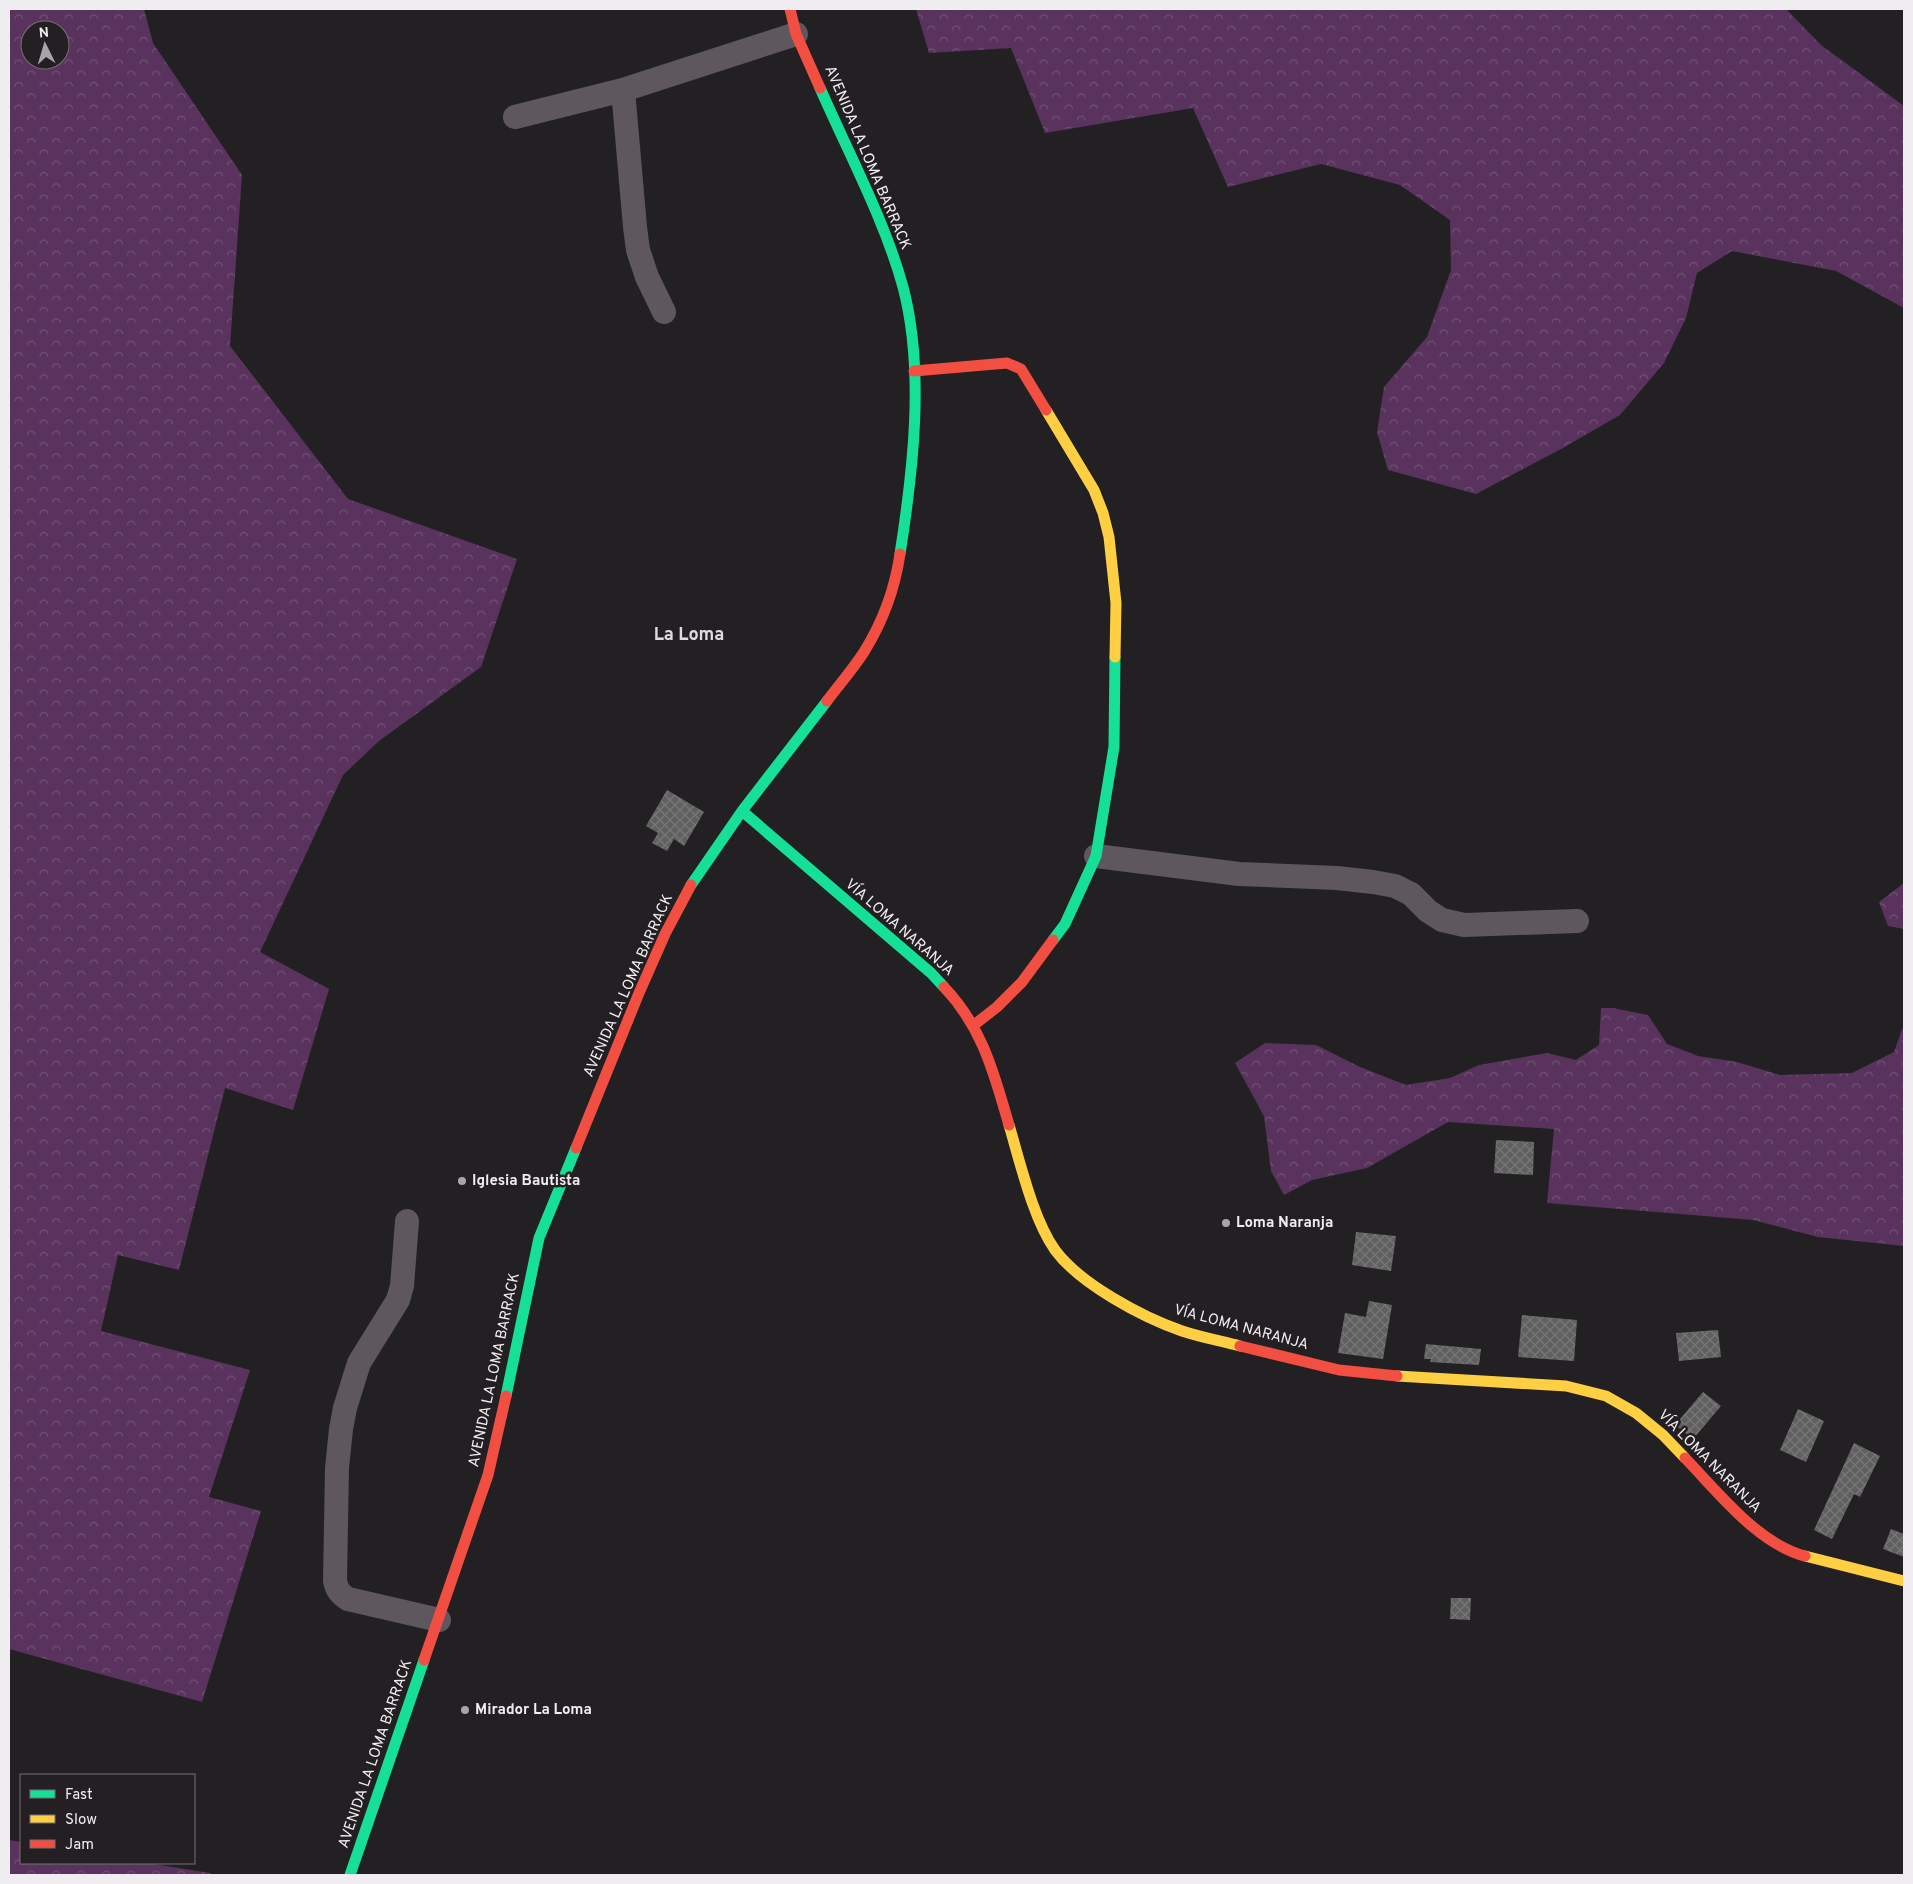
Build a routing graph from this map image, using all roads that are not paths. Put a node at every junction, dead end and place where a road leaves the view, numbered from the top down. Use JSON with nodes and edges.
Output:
{"nodes":[{"id":1,"x":790,"y":9,"type":"edge"},
{"id":2,"x":796,"y":34,"type":"junction"},
{"id":3,"x":623,"y":90,"type":"junction"},
{"id":4,"x":515,"y":117,"type":"dead end"},
{"id":5,"x":664,"y":312,"type":"dead end"},
{"id":6,"x":914,"y":371,"type":"junction"},
{"id":7,"x":742,"y":811,"type":"junction"},
{"id":8,"x":1096,"y":856,"type":"junction"},
{"id":9,"x":1577,"y":921,"type":"dead end"},
{"id":10,"x":974,"y":1025,"type":"junction"},
{"id":11,"x":407,"y":1221,"type":"dead end"},
{"id":12,"x":1904,"y":1581,"type":"edge"},
{"id":13,"x":439,"y":1620,"type":"junction"},
{"id":14,"x":350,"y":1875,"type":"edge"}],
"edges":[{"from":1,"to":2,"type":"street","name":"AVENIDA LA LOMA BARRACK"},
{"from":2,"to":3,"type":"street"},
{"from":2,"to":6,"type":"street","name":"AVENIDA LA LOMA BARRACK"},
{"from":3,"to":4,"type":"street"},
{"from":3,"to":5,"type":"street"},
{"from":6,"to":7,"type":"street","name":"AVENIDA LA LOMA BARRACK"},
{"from":6,"to":8,"type":"street"},
{"from":7,"to":10,"type":"street","name":"VÍA LOMA NARANJA"},
{"from":7,"to":13,"type":"street","name":"AVENIDA LA LOMA BARRACK"},
{"from":8,"to":9,"type":"street"},
{"from":8,"to":10,"type":"street"},
{"from":10,"to":12,"type":"street","name":"VÍA LOMA NARANJA"},
{"from":11,"to":13,"type":"street"},
{"from":13,"to":14,"type":"street","name":"AVENIDA LA LOMA BARRACK"}]}
